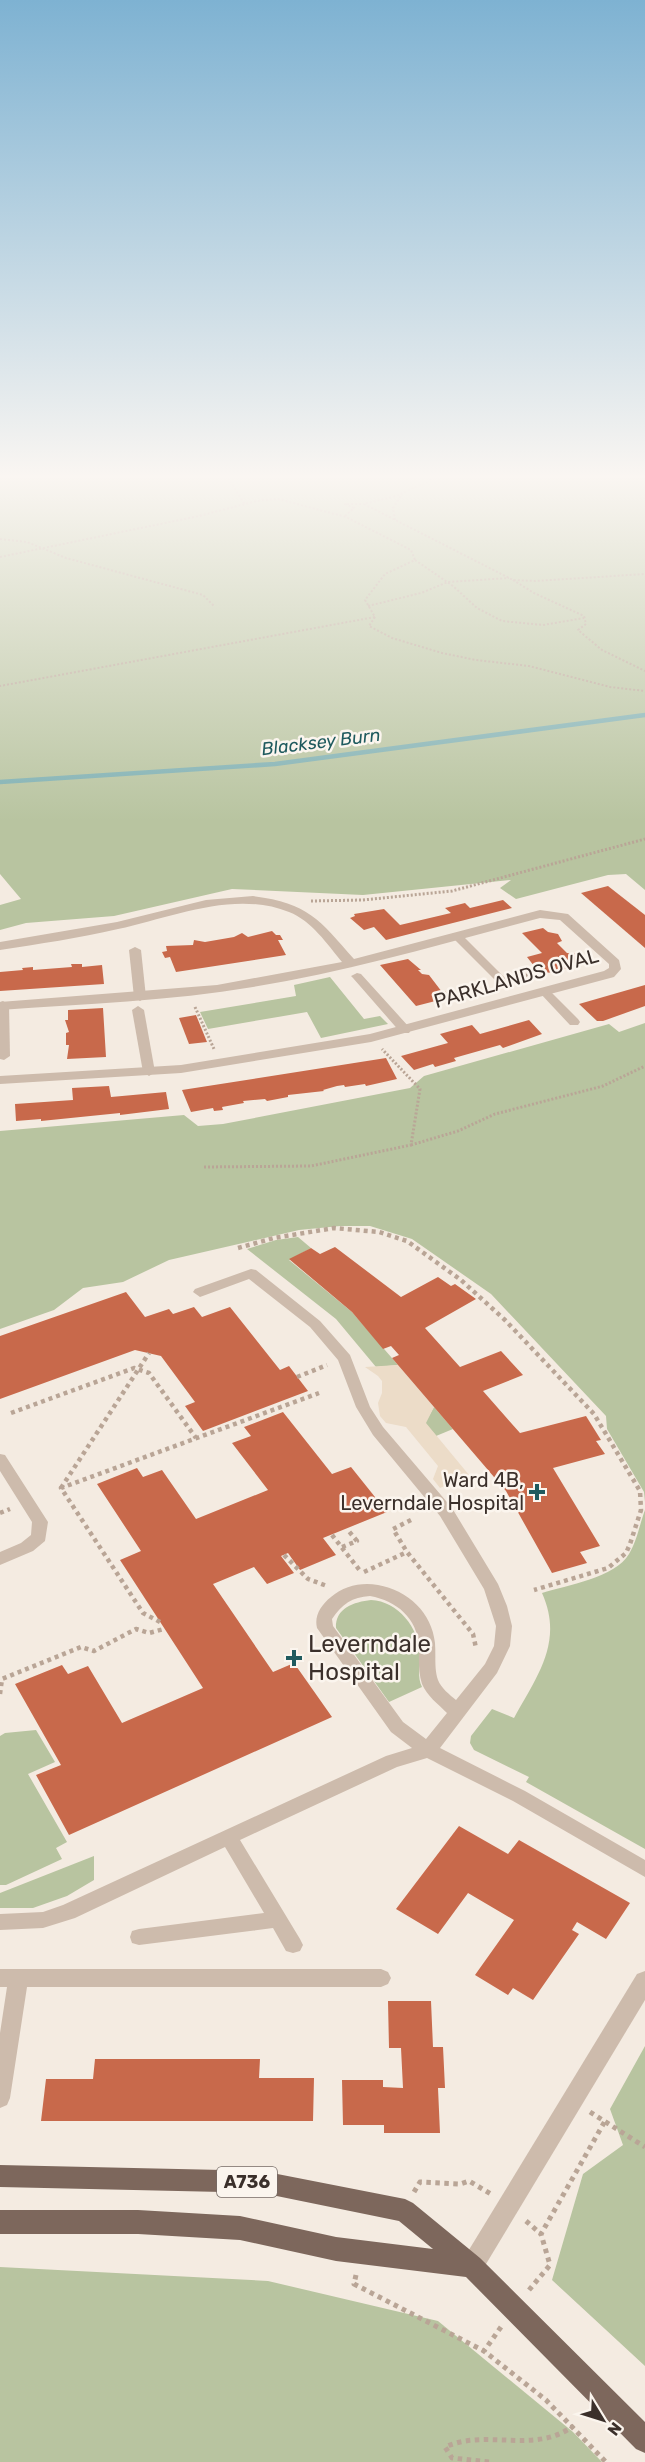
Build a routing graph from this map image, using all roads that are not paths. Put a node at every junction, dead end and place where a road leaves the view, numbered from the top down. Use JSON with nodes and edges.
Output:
{"nodes":[{"id":1,"x":457,"y":936,"type":"junction"},
{"id":2,"x":0,"y":946,"type":"edge"},
{"id":3,"x":135,"y":950,"type":"dead end"},
{"id":4,"x":354,"y":970,"type":"junction"},
{"id":5,"x":500,"y":979,"type":"dead end"},
{"id":6,"x":544,"y":991,"type":"junction"},
{"id":7,"x":139,"y":1003,"type":"junction"},
{"id":8,"x":1,"y":1005,"type":"edge"},
{"id":9,"x":574,"y":1022,"type":"dead end"},
{"id":10,"x":405,"y":1030,"type":"junction"},
{"id":11,"x":4,"y":1056,"type":"dead end"},
{"id":12,"x":149,"y":1072,"type":"junction"},
{"id":13,"x":0,"y":1080,"type":"edge"},
{"id":14,"x":200,"y":1292,"type":"dead end"},
{"id":15,"x":0,"y":1459,"type":"edge"},
{"id":16,"x":0,"y":1559,"type":"edge"},
{"id":17,"x":457,"y":1712,"type":"junction"},
{"id":18,"x":428,"y":1750,"type":"junction"},
{"id":19,"x":228,"y":1836,"type":"junction"},
{"id":20,"x":645,"y":1869,"type":"edge"},
{"id":21,"x":278,"y":1919,"type":"junction"},
{"id":22,"x":0,"y":1922,"type":"edge"},
{"id":23,"x":139,"y":1937,"type":"dead end"},
{"id":24,"x":293,"y":1945,"type":"dead end"},
{"id":25,"x":9,"y":1978,"type":"edge"},
{"id":26,"x":381,"y":1978,"type":"dead end"},
{"id":27,"x":645,"y":1981,"type":"edge"},
{"id":28,"x":0,"y":2098,"type":"edge"},
{"id":29,"x":0,"y":2176,"type":"edge"},
{"id":30,"x":0,"y":2222,"type":"edge"},
{"id":31,"x":472,"y":2266,"type":"junction"},
{"id":32,"x":645,"y":2440,"type":"edge"}],
"edges":[{"from":1,"to":4,"type":"street","name":"PARKLANDS OVAL"},
{"from":1,"to":5,"type":"lane"},
{"from":1,"to":6,"type":"street","name":"PARKLANDS OVAL"},
{"from":2,"to":4,"type":"street"},
{"from":3,"to":7,"type":"lane"},
{"from":4,"to":7,"type":"street","name":"PARKLANDS OVAL"},
{"from":4,"to":10,"type":"lane"},
{"from":6,"to":9,"type":"lane"},
{"from":6,"to":10,"type":"street","name":"PARKLANDS OVAL"},
{"from":7,"to":8,"type":"street","name":"PARKLANDS OVAL"},
{"from":7,"to":12,"type":"lane"},
{"from":8,"to":11,"type":"lane"},
{"from":10,"to":12,"type":"street","name":"PARKLANDS OVAL"},
{"from":12,"to":13,"type":"street","name":"PARKLANDS OVAL"},
{"from":14,"to":17,"type":"lane"},
{"from":15,"to":16,"type":"lane"},
{"from":17,"to":18,"type":"lane"},
{"from":17,"to":18,"type":"lane"},
{"from":18,"to":19,"type":"lane"},
{"from":18,"to":20,"type":"lane"},
{"from":19,"to":21,"type":"lane"},
{"from":19,"to":22,"type":"lane"},
{"from":21,"to":23,"type":"lane"},
{"from":21,"to":24,"type":"lane"},
{"from":25,"to":26,"type":"lane"},
{"from":25,"to":28,"type":"lane"},
{"from":27,"to":31,"type":"street"},
{"from":29,"to":31,"type":"main road","number":"A736"},
{"from":30,"to":31,"type":"main road"},
{"from":31,"to":32,"type":"main road","number":"A736"}]}
